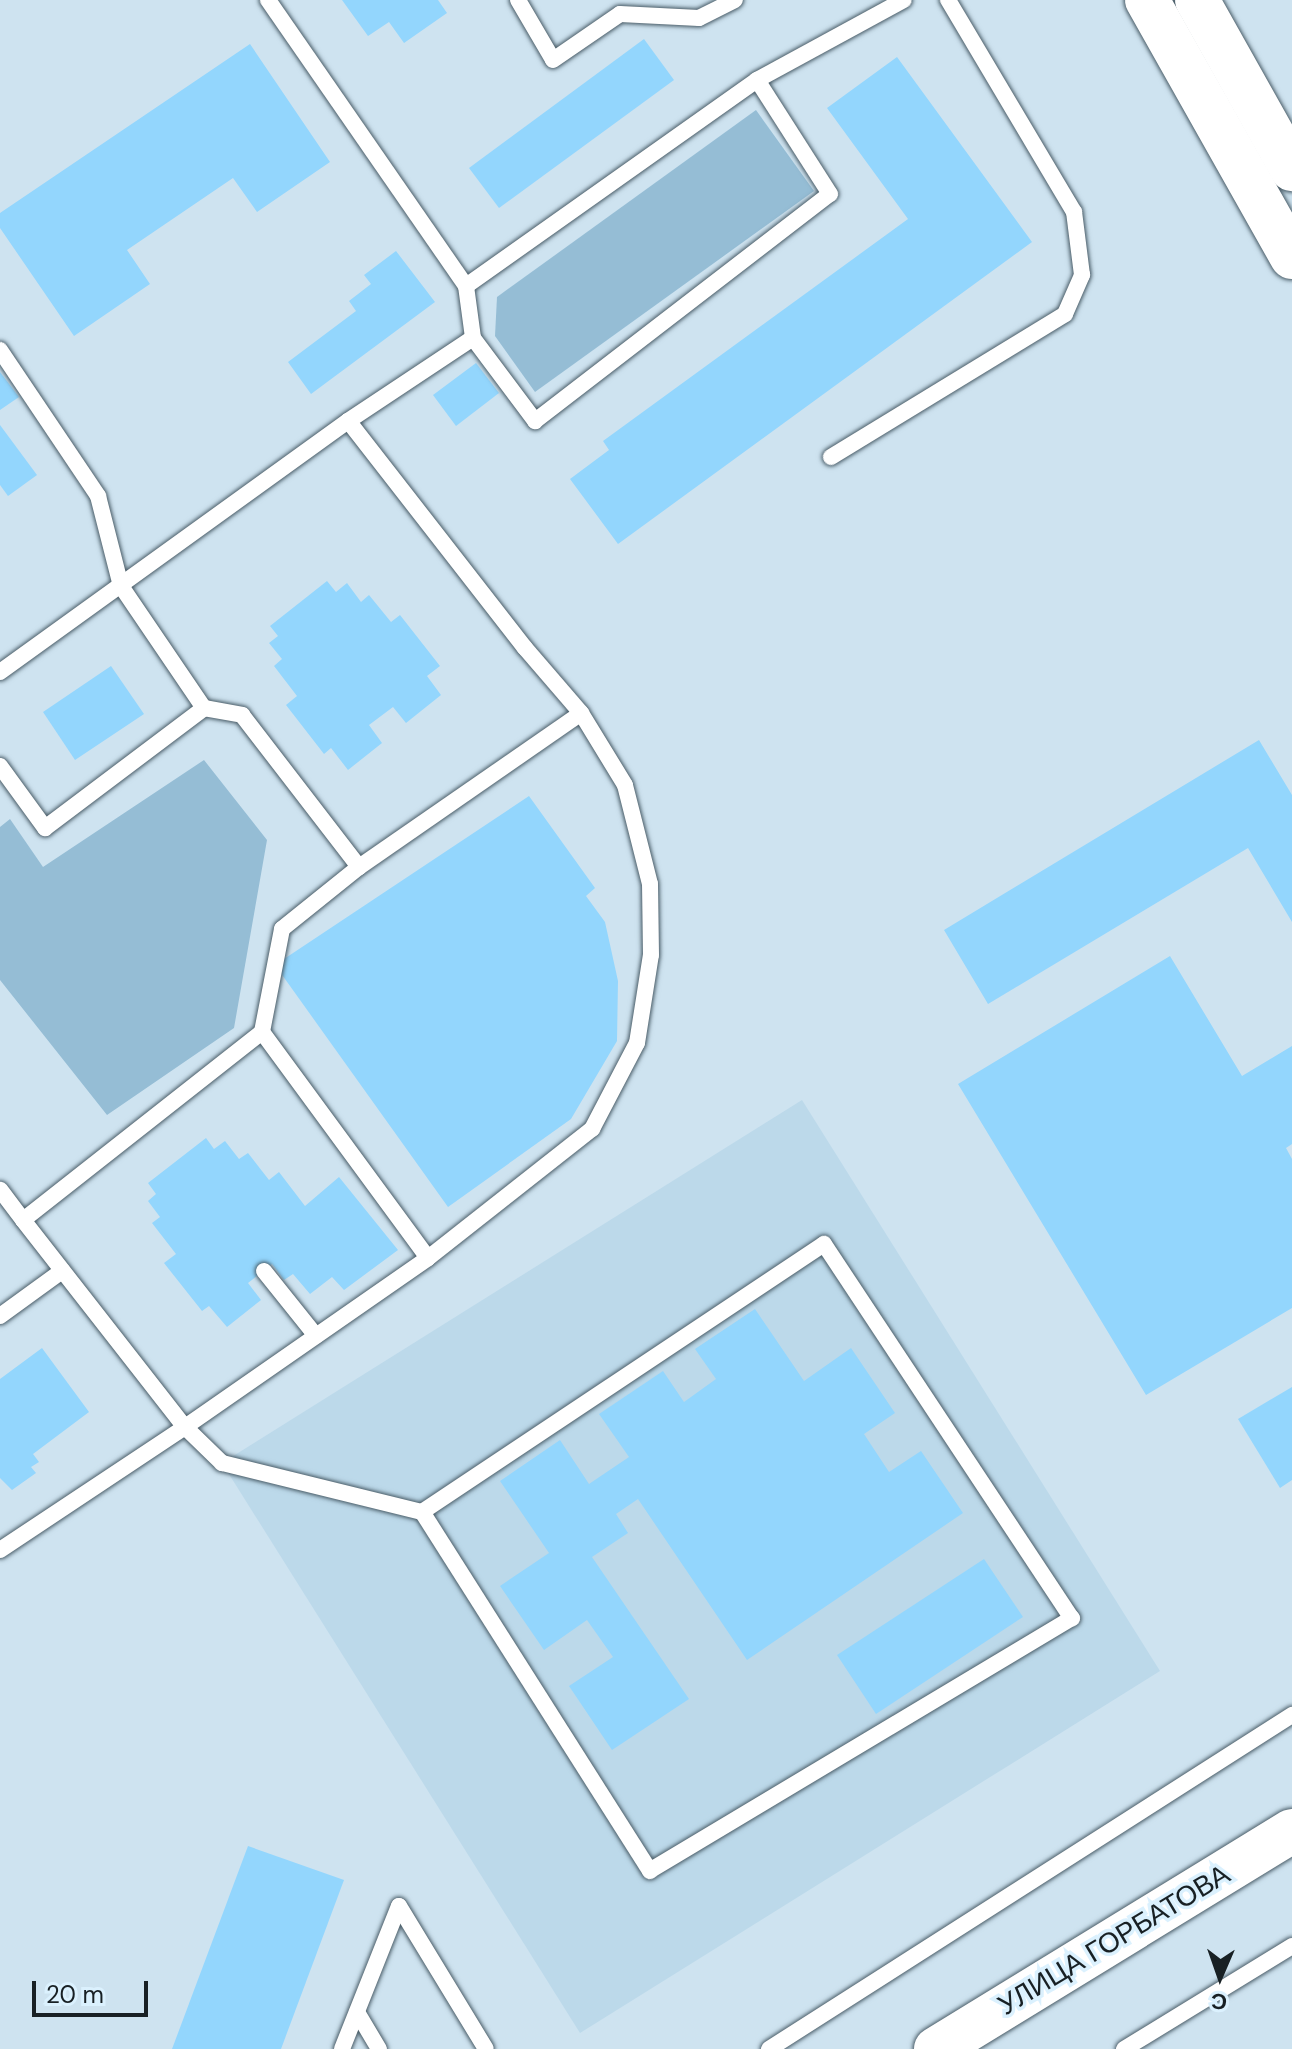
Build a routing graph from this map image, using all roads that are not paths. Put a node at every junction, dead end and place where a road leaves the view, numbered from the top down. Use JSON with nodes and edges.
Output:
{"nodes":[{"id":1,"x":268,"y":0,"type":"edge"},
{"id":2,"x":518,"y":0,"type":"edge"},
{"id":3,"x":735,"y":0,"type":"edge"},
{"id":4,"x":904,"y":0,"type":"edge"},
{"id":5,"x":948,"y":0,"type":"edge"},
{"id":6,"x":1147,"y":0,"type":"edge"},
{"id":7,"x":1197,"y":0,"type":"edge"},
{"id":8,"x":616,"y":7,"type":"edge"},
{"id":9,"x":757,"y":80,"type":"junction"},
{"id":10,"x":1292,"y":169,"type":"edge"},
{"id":11,"x":1292,"y":257,"type":"edge"},
{"id":12,"x":466,"y":286,"type":"junction"},
{"id":13,"x":473,"y":338,"type":"junction"},
{"id":14,"x":0,"y":350,"type":"edge"},
{"id":15,"x":348,"y":421,"type":"junction"},
{"id":16,"x":831,"y":457,"type":"dead end"},
{"id":17,"x":121,"y":586,"type":"junction"},
{"id":18,"x":0,"y":672,"type":"edge"},
{"id":19,"x":204,"y":708,"type":"junction"},
{"id":20,"x":581,"y":713,"type":"junction"},
{"id":21,"x":0,"y":766,"type":"edge"},
{"id":22,"x":359,"y":867,"type":"junction"},
{"id":23,"x":262,"y":1032,"type":"junction"},
{"id":24,"x":0,"y":1190,"type":"edge"},
{"id":25,"x":23,"y":1220,"type":"junction"},
{"id":26,"x":428,"y":1258,"type":"junction"},
{"id":27,"x":62,"y":1271,"type":"junction"},
{"id":28,"x":264,"y":1271,"type":"dead end"},
{"id":29,"x":0,"y":1316,"type":"edge"},
{"id":30,"x":316,"y":1336,"type":"junction"},
{"id":31,"x":185,"y":1427,"type":"junction"},
{"id":32,"x":422,"y":1512,"type":"junction"},
{"id":33,"x":0,"y":1550,"type":"edge"},
{"id":34,"x":1292,"y":1715,"type":"edge"},
{"id":35,"x":1292,"y":1831,"type":"edge"},
{"id":36,"x":1292,"y":1946,"type":"edge"},
{"id":37,"x":357,"y":2012,"type":"junction"},
{"id":38,"x":958,"y":2043,"type":"edge"},
{"id":39,"x":342,"y":2049,"type":"edge"},
{"id":40,"x":379,"y":2049,"type":"edge"},
{"id":41,"x":486,"y":2049,"type":"edge"},
{"id":42,"x":769,"y":2049,"type":"edge"},
{"id":43,"x":1124,"y":2049,"type":"edge"}],
"edges":[{"from":1,"to":12,"type":"lane"},
{"from":2,"to":8,"type":"lane"},
{"from":3,"to":8,"type":"lane"},
{"from":4,"to":9,"type":"lane"},
{"from":5,"to":16,"type":"lane"},
{"from":6,"to":11,"type":"main road"},
{"from":7,"to":10,"type":"main road"},
{"from":9,"to":12,"type":"lane"},
{"from":9,"to":13,"type":"lane"},
{"from":12,"to":13,"type":"lane"},
{"from":13,"to":15,"type":"lane"},
{"from":14,"to":17,"type":"lane"},
{"from":15,"to":17,"type":"lane"},
{"from":15,"to":20,"type":"lane"},
{"from":17,"to":18,"type":"lane"},
{"from":17,"to":19,"type":"lane"},
{"from":19,"to":21,"type":"lane"},
{"from":19,"to":22,"type":"lane"},
{"from":20,"to":22,"type":"lane"},
{"from":20,"to":26,"type":"lane"},
{"from":22,"to":23,"type":"lane"},
{"from":23,"to":25,"type":"lane"},
{"from":23,"to":26,"type":"lane"},
{"from":24,"to":25,"type":"lane"},
{"from":25,"to":27,"type":"lane"},
{"from":26,"to":30,"type":"lane"},
{"from":27,"to":29,"type":"lane"},
{"from":27,"to":31,"type":"lane"},
{"from":28,"to":30,"type":"lane"},
{"from":30,"to":31,"type":"lane"},
{"from":31,"to":32,"type":"lane"},
{"from":31,"to":33,"type":"lane"},
{"from":32,"to":32,"type":"lane"},
{"from":34,"to":42,"type":"lane"},
{"from":35,"to":38,"type":"main road","name":"УЛИЦА ГОРБАТОВА"},
{"from":36,"to":43,"type":"lane"},
{"from":37,"to":39,"type":"lane"},
{"from":37,"to":40,"type":"lane"},
{"from":37,"to":41,"type":"lane"}]}
